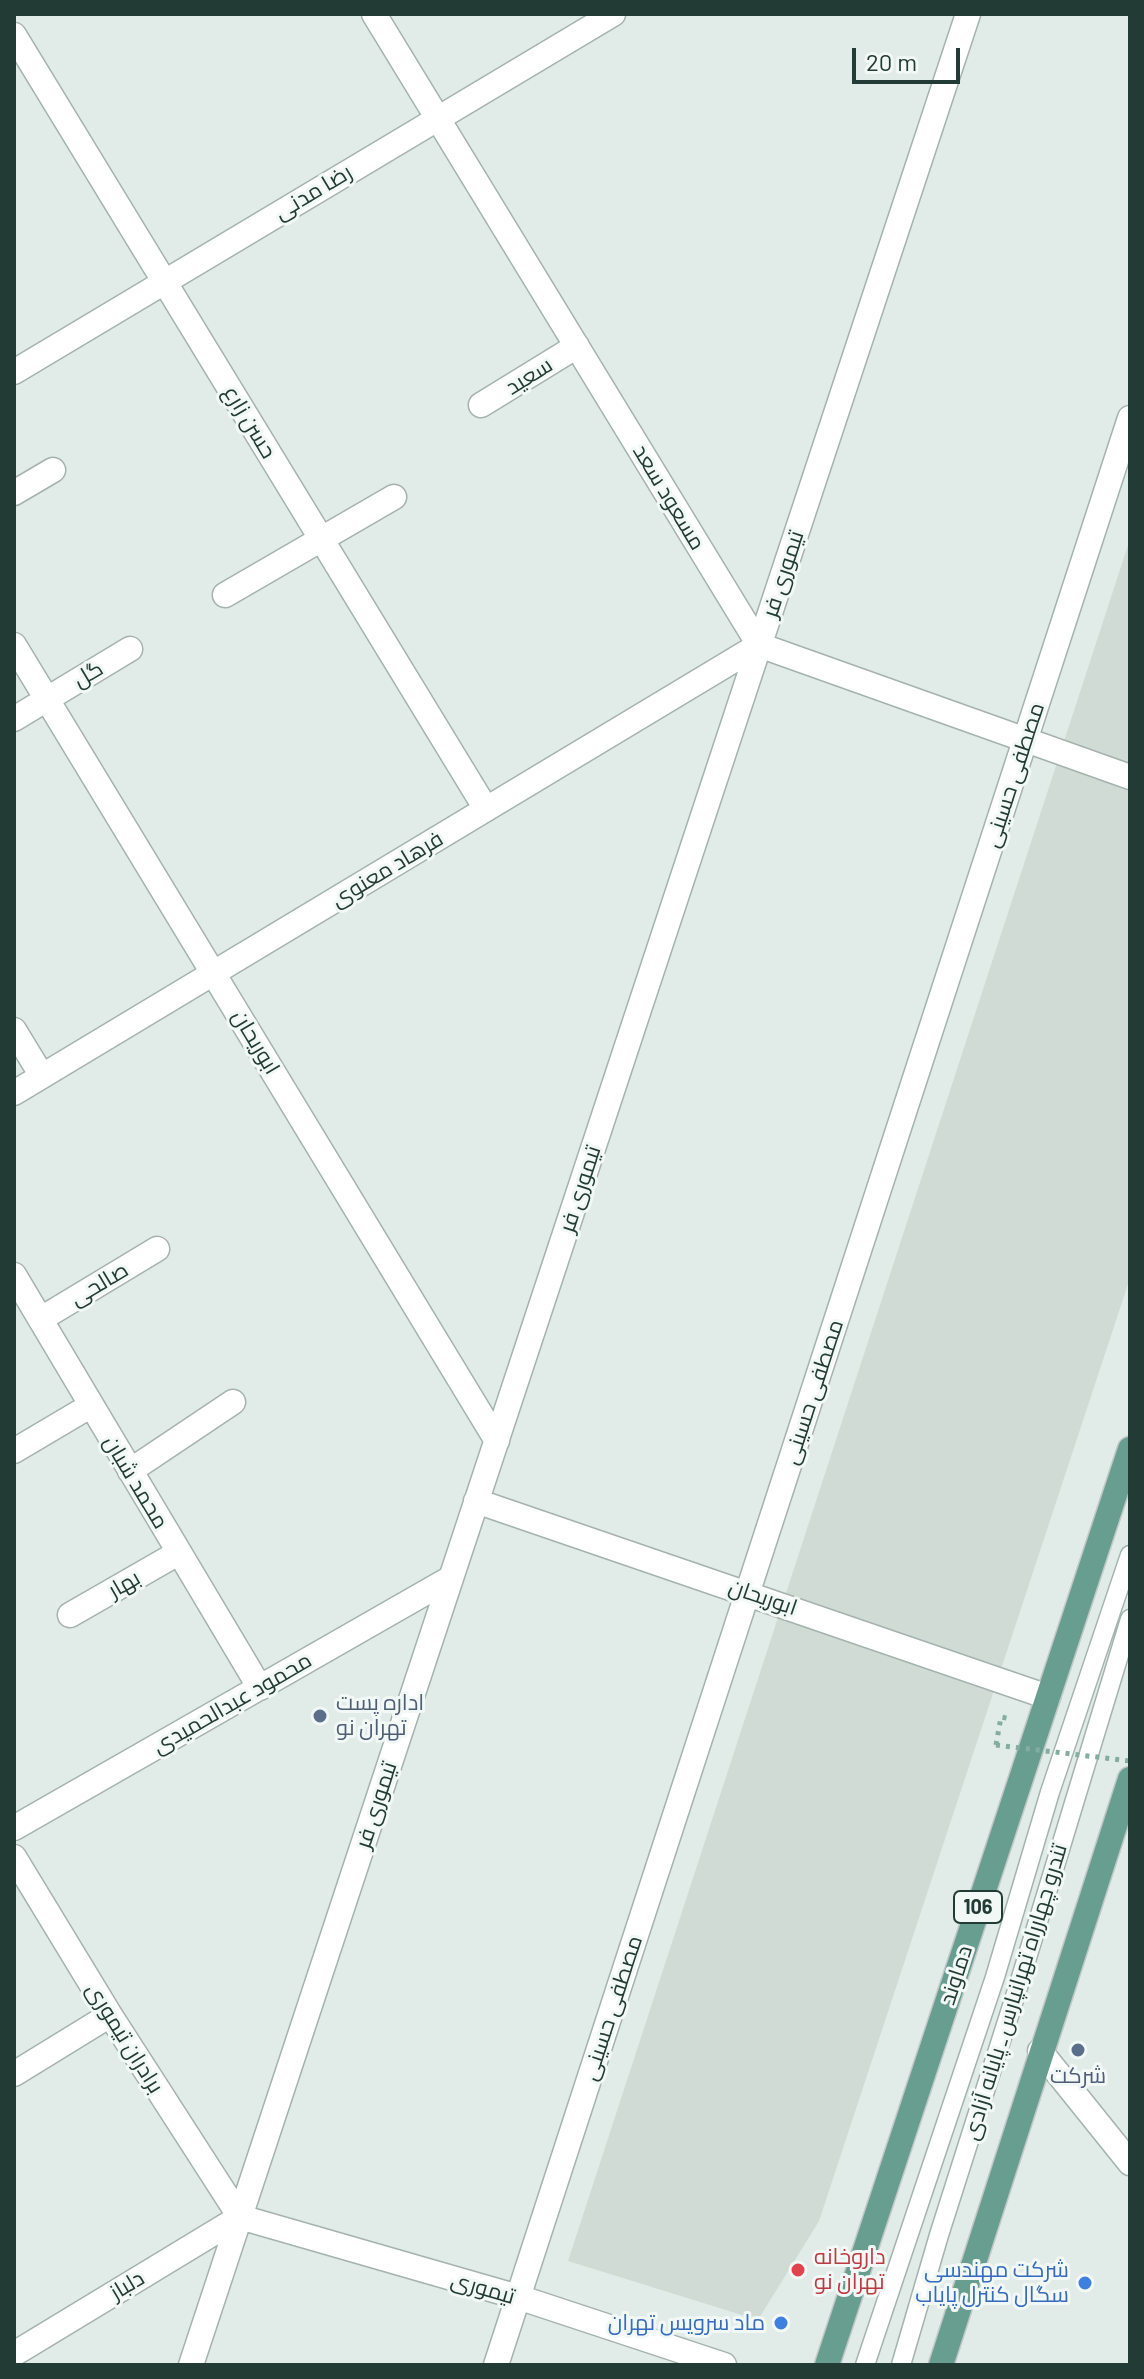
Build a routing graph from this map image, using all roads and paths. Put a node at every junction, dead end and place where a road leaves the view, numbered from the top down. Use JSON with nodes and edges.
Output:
{"nodes":[{"id":1,"x":374,"y":14,"type":"edge"},
{"id":2,"x":613,"y":14,"type":"edge"},
{"id":3,"x":968,"y":14,"type":"edge"},
{"id":4,"x":14,"y":35,"type":"edge"},
{"id":5,"x":438,"y":118,"type":"junction"},
{"id":6,"x":165,"y":281,"type":"junction"},
{"id":7,"x":577,"y":346,"type":"junction"},
{"id":8,"x":14,"y":372,"type":"edge"},
{"id":9,"x":481,"y":405,"type":"dead end"},
{"id":10,"x":1130,"y":418,"type":"edge"},
{"id":11,"x":53,"y":470,"type":"dead end"},
{"id":12,"x":14,"y":493,"type":"edge"},
{"id":13,"x":394,"y":497,"type":"dead end"},
{"id":14,"x":322,"y":540,"type":"junction"},
{"id":15,"x":225,"y":595,"type":"dead end"},
{"id":16,"x":14,"y":645,"type":"edge"},
{"id":17,"x":759,"y":645,"type":"junction"},
{"id":18,"x":130,"y":649,"type":"dead end"},
{"id":19,"x":47,"y":699,"type":"junction"},
{"id":20,"x":14,"y":719,"type":"edge"},
{"id":21,"x":1025,"y":740,"type":"junction"},
{"id":22,"x":1130,"y":777,"type":"edge"},
{"id":23,"x":486,"y":809,"type":"junction"},
{"id":24,"x":214,"y":973,"type":"junction"},
{"id":25,"x":14,"y":1030,"type":"edge"},
{"id":26,"x":42,"y":1076,"type":"junction"},
{"id":27,"x":14,"y":1093,"type":"edge"},
{"id":28,"x":157,"y":1249,"type":"dead end"},
{"id":29,"x":14,"y":1275,"type":"edge"},
{"id":30,"x":41,"y":1319,"type":"junction"},
{"id":31,"x":233,"y":1402,"type":"dead end"},
{"id":32,"x":90,"y":1406,"type":"junction"},
{"id":33,"x":497,"y":1441,"type":"junction"},
{"id":34,"x":1130,"y":1449,"type":"edge"},
{"id":35,"x":14,"y":1451,"type":"edge"},
{"id":36,"x":130,"y":1471,"type":"junction"},
{"id":37,"x":476,"y":1501,"type":"junction"},
{"id":38,"x":178,"y":1553,"type":"junction"},
{"id":39,"x":1130,"y":1555,"type":"edge"},
{"id":40,"x":451,"y":1578,"type":"junction"},
{"id":41,"x":748,"y":1592,"type":"junction"},
{"id":42,"x":70,"y":1615,"type":"dead end"},
{"id":43,"x":1130,"y":1619,"type":"edge"},
{"id":44,"x":260,"y":1688,"type":"junction"},
{"id":45,"x":1048,"y":1697,"type":"junction"},
{"id":46,"x":1001,"y":1717,"type":"dead end"},
{"id":47,"x":1130,"y":1761,"type":"edge"},
{"id":48,"x":1128,"y":1794,"type":"edge"},
{"id":49,"x":14,"y":1828,"type":"edge"},
{"id":50,"x":14,"y":1857,"type":"edge"},
{"id":51,"x":110,"y":2015,"type":"junction"},
{"id":52,"x":1040,"y":2051,"type":"junction"},
{"id":53,"x":14,"y":2074,"type":"edge"},
{"id":54,"x":1130,"y":2163,"type":"edge"},
{"id":55,"x":240,"y":2217,"type":"junction"},
{"id":56,"x":518,"y":2297,"type":"junction"},
{"id":57,"x":14,"y":2354,"type":"edge"},
{"id":58,"x":191,"y":2365,"type":"edge"},
{"id":59,"x":496,"y":2365,"type":"edge"},
{"id":60,"x":724,"y":2365,"type":"edge"},
{"id":61,"x":827,"y":2365,"type":"edge"},
{"id":62,"x":865,"y":2365,"type":"edge"},
{"id":63,"x":901,"y":2365,"type":"edge"},
{"id":64,"x":941,"y":2365,"type":"edge"}],
"edges":[{"from":1,"to":5,"type":"street","name":"مسعود سعد"},
{"from":2,"to":5,"type":"street","name":"رضا مدنی"},
{"from":3,"to":17,"type":"street","name":"تیموری فر"},
{"from":4,"to":6,"type":"street","name":"حسن زارع"},
{"from":5,"to":6,"type":"street","name":"رضا مدنی"},
{"from":5,"to":7,"type":"street","name":"مسعود سعد"},
{"from":6,"to":8,"type":"street","name":"رضا مدنی"},
{"from":6,"to":14,"type":"street","name":"حسن زارع"},
{"from":7,"to":9,"type":"street","name":"سعید"},
{"from":7,"to":17,"type":"street","name":"مسعود سعد"},
{"from":10,"to":21,"type":"street","name":"مصطفی حسینی"},
{"from":11,"to":12,"type":"street"},
{"from":13,"to":14,"type":"street"},
{"from":14,"to":15,"type":"street"},
{"from":14,"to":23,"type":"street","name":"حسن زارع"},
{"from":16,"to":19,"type":"street","name":"ابوریحان"},
{"from":17,"to":21,"type":"street"},
{"from":17,"to":23,"type":"street","name":"فرهاد معنوی"},
{"from":17,"to":33,"type":"street","name":"تیموری فر"},
{"from":18,"to":19,"type":"street","name":"گل"},
{"from":19,"to":20,"type":"street","name":"گل"},
{"from":19,"to":24,"type":"street","name":"ابوریحان"},
{"from":21,"to":22,"type":"street"},
{"from":21,"to":41,"type":"street","name":"مصطفی حسینی"},
{"from":23,"to":24,"type":"street","name":"فرهاد معنوی"},
{"from":24,"to":26,"type":"street","name":"فرهاد معنوی"},
{"from":24,"to":33,"type":"street","name":"ابوریحان"},
{"from":25,"to":26,"type":"street"},
{"from":26,"to":27,"type":"street","name":"فرهاد معنوی"},
{"from":28,"to":30,"type":"street","name":"صالحی"},
{"from":29,"to":30,"type":"street","name":"محمد شبان"},
{"from":30,"to":32,"type":"street","name":"محمد شبان"},
{"from":31,"to":36,"type":"street"},
{"from":32,"to":35,"type":"street"},
{"from":32,"to":36,"type":"street","name":"محمد شبان"},
{"from":33,"to":37,"type":"street","name":"تیموری فر"},
{"from":34,"to":45,"type":"main road","name":"دماوند","number":"106"},
{"from":36,"to":38,"type":"street","name":"محمد شبان"},
{"from":37,"to":40,"type":"street","name":"تیموری فر"},
{"from":37,"to":41,"type":"street","name":"ابوریحان"},
{"from":38,"to":42,"type":"street","name":"بهار"},
{"from":38,"to":44,"type":"street","name":"محمد شبان"},
{"from":39,"to":62,"type":"lane"},
{"from":40,"to":44,"type":"street","name":"محمود عبدالحمیدی"},
{"from":40,"to":55,"type":"street","name":"تیموری فر"},
{"from":41,"to":45,"type":"street","name":"ابوریحان"},
{"from":41,"to":56,"type":"street","name":"مصطفی حسینی"},
{"from":43,"to":63,"type":"lane","name":"تندرو چهارراه تهرانپارس ـ پایانه آزادی"},
{"from":44,"to":49,"type":"street","name":"محمود عبدالحمیدی"},
{"from":45,"to":61,"type":"main road","name":"دماوند","number":"106"},
{"from":46,"to":47,"type":"path","bridge":true},
{"from":48,"to":52,"type":"main road"},
{"from":50,"to":51,"type":"street","name":"برادران تیموری"},
{"from":51,"to":53,"type":"street"},
{"from":51,"to":55,"type":"street","name":"برادران تیموری"},
{"from":52,"to":54,"type":"street"},
{"from":52,"to":64,"type":"main road"},
{"from":55,"to":56,"type":"street","name":"تیموری"},
{"from":55,"to":57,"type":"street","name":"دلباز"},
{"from":55,"to":58,"type":"street","name":"تیموری فر"},
{"from":56,"to":59,"type":"street","name":"مصطفی حسینی"},
{"from":56,"to":60,"type":"street","name":"تیموری"}]}
